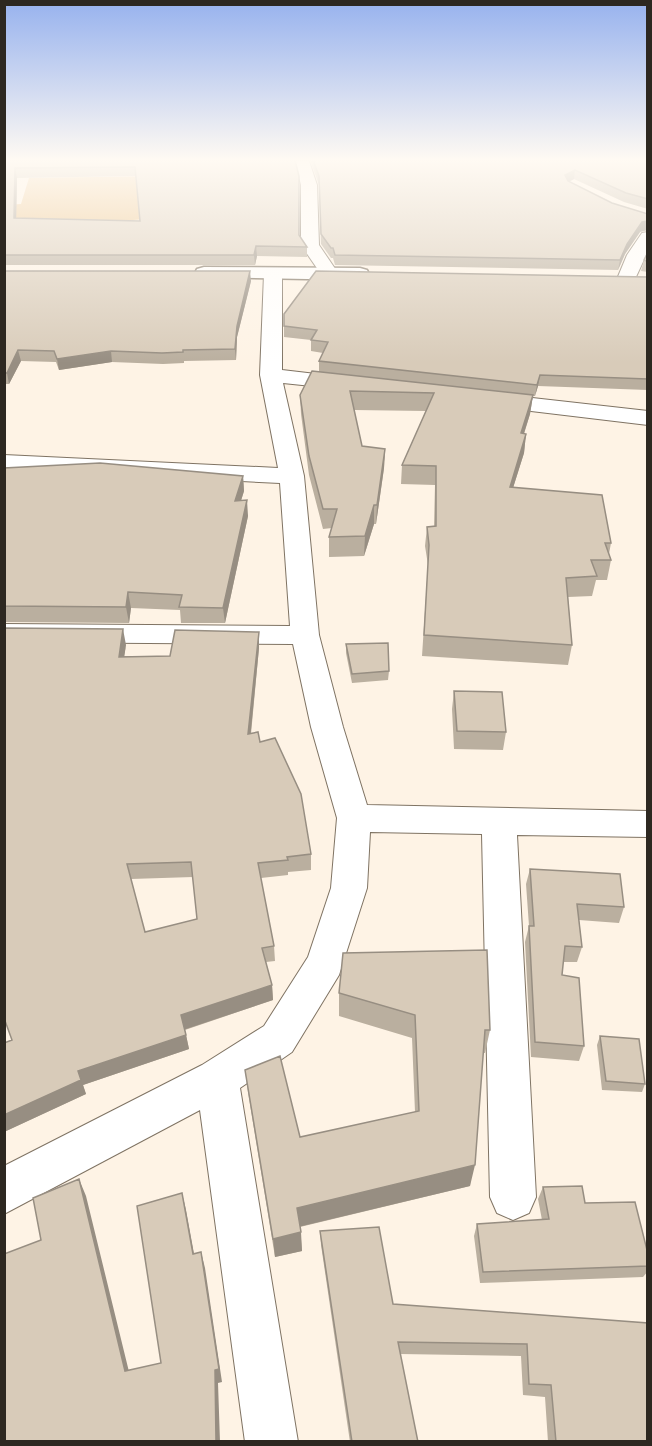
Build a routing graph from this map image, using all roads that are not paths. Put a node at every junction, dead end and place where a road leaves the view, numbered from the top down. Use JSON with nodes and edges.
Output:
{"nodes":[{"id":1,"x":310,"y":228,"type":"edge"},
{"id":2,"x":648,"y":237,"type":"edge"},
{"id":3,"x":181,"y":273,"type":"edge"},
{"id":4,"x":329,"y":273,"type":"junction"},
{"id":5,"x":273,"y":274,"type":"junction"},
{"id":6,"x":376,"y":274,"type":"edge"},
{"id":7,"x":603,"y":279,"type":"edge"},
{"id":8,"x":626,"y":279,"type":"junction"},
{"id":9,"x":648,"y":279,"type":"edge"},
{"id":10,"x":271,"y":375,"type":"junction"},
{"id":11,"x":365,"y":386,"type":"edge"},
{"id":12,"x":471,"y":398,"type":"edge"},
{"id":13,"x":648,"y":418,"type":"edge"},
{"id":14,"x":4,"y":462,"type":"edge"},
{"id":15,"x":292,"y":476,"type":"junction"},
{"id":16,"x":4,"y":633,"type":"edge"},
{"id":17,"x":304,"y":635,"type":"junction"},
{"id":18,"x":354,"y":818,"type":"junction"},
{"id":19,"x":499,"y":821,"type":"junction"},
{"id":20,"x":648,"y":824,"type":"edge"},
{"id":21,"x":217,"y":1079,"type":"junction"},
{"id":22,"x":4,"y":1191,"type":"edge"},
{"id":23,"x":513,"y":1197,"type":"dead end"},
{"id":24,"x":272,"y":1442,"type":"edge"}],
"edges":[{"from":1,"to":4,"type":"street"},
{"from":2,"to":8,"type":"street"},
{"from":3,"to":5,"type":"street"},
{"from":4,"to":5,"type":"street"},
{"from":4,"to":6,"type":"street"},
{"from":5,"to":10,"type":"street"},
{"from":7,"to":8,"type":"street"},
{"from":8,"to":9,"type":"street"},
{"from":10,"to":11,"type":"street"},
{"from":10,"to":15,"type":"street"},
{"from":12,"to":13,"type":"street"},
{"from":14,"to":15,"type":"street"},
{"from":15,"to":17,"type":"street"},
{"from":16,"to":17,"type":"street"},
{"from":17,"to":18,"type":"street"},
{"from":18,"to":19,"type":"street"},
{"from":18,"to":21,"type":"street"},
{"from":19,"to":20,"type":"street"},
{"from":19,"to":23,"type":"street"},
{"from":21,"to":22,"type":"street"},
{"from":21,"to":24,"type":"street"}]}
